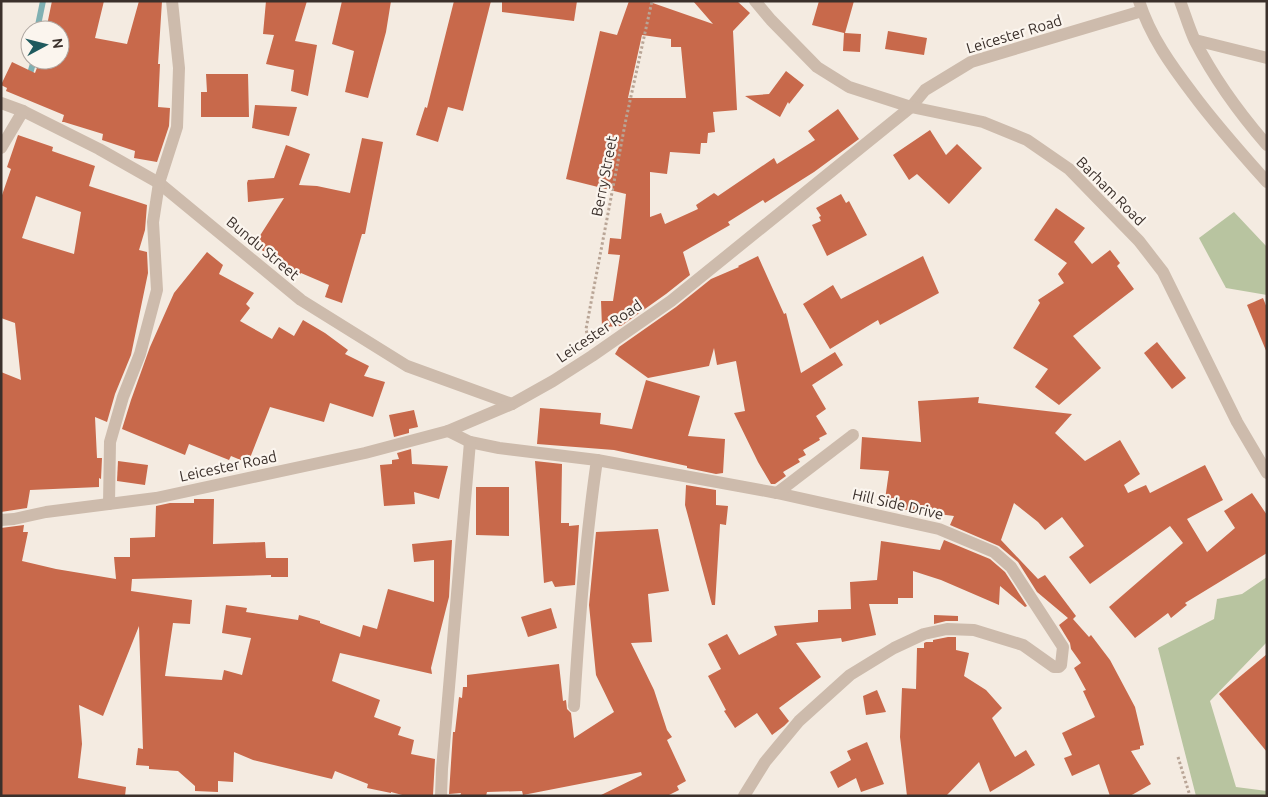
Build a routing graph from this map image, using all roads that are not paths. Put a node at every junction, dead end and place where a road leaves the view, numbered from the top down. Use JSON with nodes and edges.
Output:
{"nodes":[{"id":1,"x":172,"y":1,"type":"edge"},
{"id":2,"x":755,"y":1,"type":"edge"},
{"id":3,"x":1180,"y":1,"type":"edge"},
{"id":4,"x":1141,"y":6,"type":"edge"},
{"id":5,"x":1195,"y":40,"type":"junction"},
{"id":6,"x":1267,"y":58,"type":"edge"},
{"id":7,"x":1,"y":103,"type":"edge"},
{"id":8,"x":911,"y":106,"type":"junction"},
{"id":9,"x":23,"y":111,"type":"junction"},
{"id":10,"x":1267,"y":145,"type":"edge"},
{"id":11,"x":1,"y":148,"type":"edge"},
{"id":12,"x":1267,"y":182,"type":"edge"},
{"id":13,"x":159,"y":183,"type":"junction"},
{"id":14,"x":512,"y":404,"type":"junction"},
{"id":15,"x":448,"y":431,"type":"junction"},
{"id":16,"x":853,"y":435,"type":"dead end"},
{"id":17,"x":470,"y":442,"type":"junction"},
{"id":18,"x":598,"y":460,"type":"junction"},
{"id":19,"x":1267,"y":473,"type":"edge"},
{"id":20,"x":777,"y":494,"type":"junction"},
{"id":21,"x":109,"y":504,"type":"junction"},
{"id":22,"x":1,"y":520,"type":"edge"},
{"id":23,"x":574,"y":706,"type":"dead end"},
{"id":24,"x":441,"y":796,"type":"edge"},
{"id":25,"x":744,"y":796,"type":"edge"}],
"edges":[{"from":1,"to":13,"type":"street"},
{"from":2,"to":8,"type":"street","name":"Barham Road"},
{"from":3,"to":5,"type":"street"},
{"from":4,"to":8,"type":"street","name":"Leicester Road"},
{"from":4,"to":12,"type":"street"},
{"from":5,"to":6,"type":"street"},
{"from":5,"to":10,"type":"street"},
{"from":7,"to":9,"type":"street","name":"Bundu Street"},
{"from":8,"to":14,"type":"street","name":"Leicester Road"},
{"from":8,"to":19,"type":"street","name":"Barham Road"},
{"from":9,"to":11,"type":"street"},
{"from":9,"to":13,"type":"street","name":"Bundu Street"},
{"from":13,"to":14,"type":"street","name":"Bundu Street"},
{"from":13,"to":21,"type":"street"},
{"from":14,"to":15,"type":"street","name":"Leicester Road"},
{"from":15,"to":17,"type":"street","name":"Hill Side Drive"},
{"from":15,"to":21,"type":"street","name":"Leicester Road"},
{"from":16,"to":20,"type":"street"},
{"from":17,"to":18,"type":"street","name":"Hill Side Drive"},
{"from":17,"to":24,"type":"street"},
{"from":18,"to":20,"type":"street","name":"Hill Side Drive"},
{"from":18,"to":23,"type":"street"},
{"from":20,"to":25,"type":"street","name":"Hill Side Drive"},
{"from":21,"to":22,"type":"street","name":"Leicester Road"}]}
